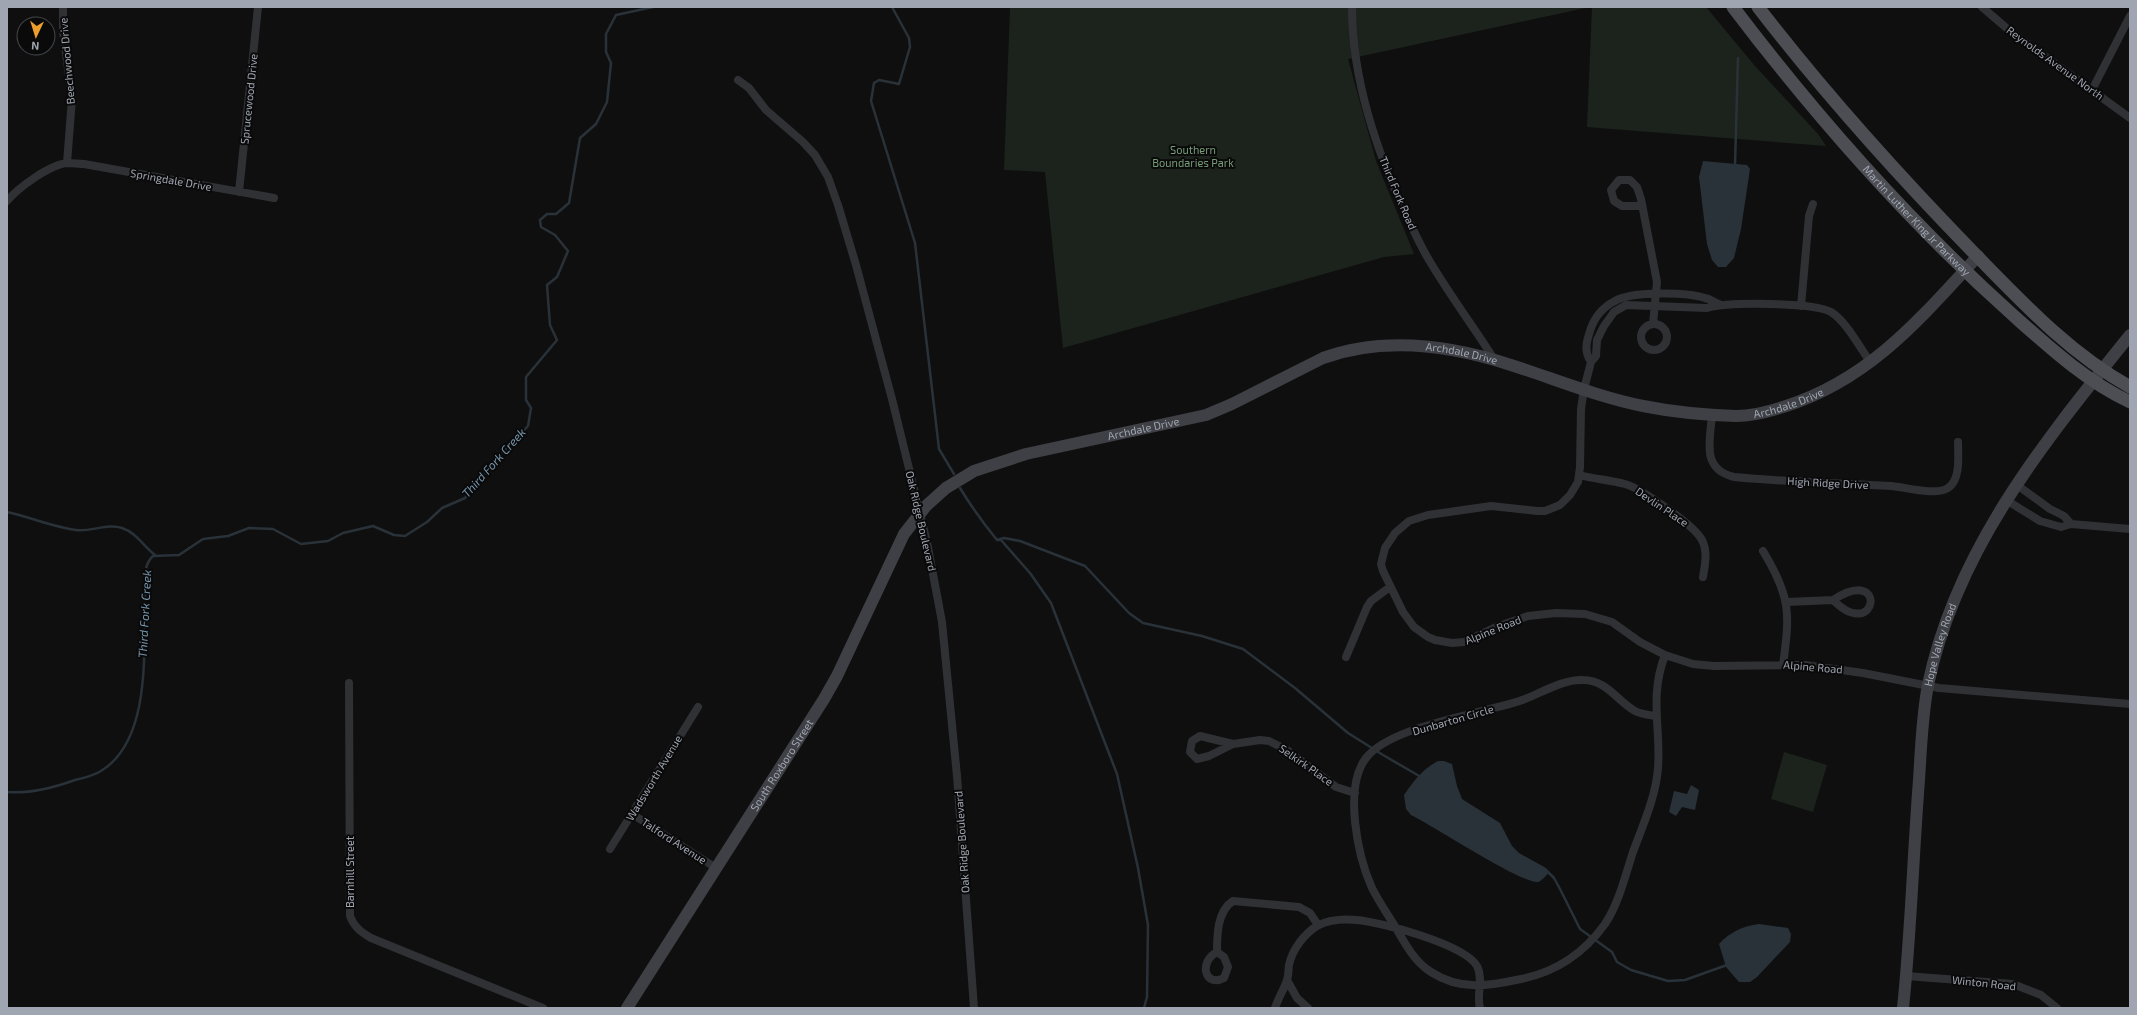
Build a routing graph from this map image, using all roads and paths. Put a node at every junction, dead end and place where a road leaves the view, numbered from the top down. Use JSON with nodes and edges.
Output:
{"nodes":[{"id":1,"x":64,"y":7,"type":"edge"},
{"id":2,"x":258,"y":7,"type":"edge"},
{"id":3,"x":1352,"y":7,"type":"edge"},
{"id":4,"x":1733,"y":7,"type":"edge"},
{"id":5,"x":1758,"y":7,"type":"edge"},
{"id":6,"x":1982,"y":7,"type":"edge"},
{"id":7,"x":2130,"y":16,"type":"edge"},
{"id":8,"x":738,"y":80,"type":"dead end"},
{"id":9,"x":2092,"y":90,"type":"junction"},
{"id":10,"x":2130,"y":118,"type":"edge"},
{"id":11,"x":67,"y":163,"type":"junction"},
{"id":12,"x":239,"y":192,"type":"junction"},
{"id":13,"x":274,"y":198,"type":"dead end"},
{"id":14,"x":7,"y":201,"type":"edge"},
{"id":15,"x":1813,"y":204,"type":"dead end"},
{"id":16,"x":1642,"y":206,"type":"dead end"},
{"id":17,"x":1978,"y":256,"type":"junction"},
{"id":18,"x":1964,"y":271,"type":"junction"},
{"id":19,"x":1656,"y":294,"type":"junction"},
{"id":20,"x":1719,"y":304,"type":"junction"},
{"id":21,"x":1655,"y":305,"type":"junction"},
{"id":22,"x":1801,"y":306,"type":"junction"},
{"id":23,"x":1653,"y":324,"type":"dead end"},
{"id":24,"x":2130,"y":335,"type":"edge"},
{"id":25,"x":1494,"y":359,"type":"junction"},
{"id":26,"x":1590,"y":362,"type":"junction"},
{"id":27,"x":1871,"y":363,"type":"junction"},
{"id":28,"x":2102,"y":371,"type":"junction"},
{"id":29,"x":2093,"y":382,"type":"junction"},
{"id":30,"x":2130,"y":386,"type":"edge"},
{"id":31,"x":1584,"y":389,"type":"junction"},
{"id":32,"x":2130,"y":402,"type":"edge"},
{"id":33,"x":1712,"y":415,"type":"junction"},
{"id":34,"x":1958,"y":442,"type":"dead end"},
{"id":35,"x":1579,"y":475,"type":"junction"},
{"id":36,"x":2017,"y":485,"type":"junction"},
{"id":37,"x":2006,"y":500,"type":"junction"},
{"id":38,"x":920,"y":513,"type":"junction"},
{"id":39,"x":2071,"y":524,"type":"junction"},
{"id":40,"x":2130,"y":529,"type":"edge"},
{"id":41,"x":1764,"y":551,"type":"dead end"},
{"id":42,"x":1703,"y":577,"type":"dead end"},
{"id":43,"x":1390,"y":587,"type":"junction"},
{"id":44,"x":1833,"y":600,"type":"dead end"},
{"id":45,"x":1787,"y":602,"type":"junction"},
{"id":46,"x":1665,"y":655,"type":"junction"},
{"id":47,"x":1346,"y":657,"type":"dead end"},
{"id":48,"x":1783,"y":665,"type":"junction"},
{"id":49,"x":349,"y":683,"type":"dead end"},
{"id":50,"x":1928,"y":686,"type":"junction"},
{"id":51,"x":2130,"y":704,"type":"edge"},
{"id":52,"x":698,"y":707,"type":"dead end"},
{"id":53,"x":1656,"y":716,"type":"junction"},
{"id":54,"x":1233,"y":744,"type":"junction"},
{"id":55,"x":1355,"y":793,"type":"junction"},
{"id":56,"x":632,"y":814,"type":"junction"},
{"id":57,"x":610,"y":849,"type":"dead end"},
{"id":58,"x":716,"y":868,"type":"junction"},
{"id":59,"x":1318,"y":925,"type":"junction"},
{"id":60,"x":1396,"y":929,"type":"junction"},
{"id":61,"x":1217,"y":952,"type":"dead end"},
{"id":62,"x":1906,"y":976,"type":"junction"},
{"id":63,"x":1287,"y":980,"type":"junction"},
{"id":64,"x":1480,"y":986,"type":"junction"},
{"id":65,"x":542,"y":1008,"type":"edge"},
{"id":66,"x":627,"y":1008,"type":"edge"},
{"id":67,"x":974,"y":1008,"type":"edge"},
{"id":68,"x":1275,"y":1008,"type":"edge"},
{"id":69,"x":1308,"y":1008,"type":"edge"},
{"id":70,"x":1480,"y":1008,"type":"edge"},
{"id":71,"x":1903,"y":1008,"type":"edge"},
{"id":72,"x":2057,"y":1008,"type":"edge"}],
"edges":[{"from":1,"to":11,"type":"street","name":"Beechwood Drive"},
{"from":2,"to":12,"type":"street","name":"Sprucewood Drive"},
{"from":3,"to":25,"type":"street","name":"Third Fork Road"},
{"from":4,"to":18,"type":"main road","name":"Martin Luther King Jr Parkway"},
{"from":5,"to":17,"type":"main road","name":"Martin Luther King Jr Parkway"},
{"from":6,"to":9,"type":"street","name":"Reynolds Avenue North"},
{"from":7,"to":9,"type":"street"},
{"from":8,"to":38,"type":"street","name":"Oak Ridge Boulevard"},
{"from":9,"to":10,"type":"street","name":"Reynolds Avenue North"},
{"from":11,"to":12,"type":"street","name":"Springdale Drive"},
{"from":11,"to":14,"type":"street"},
{"from":12,"to":13,"type":"street","name":"Springdale Drive"},
{"from":15,"to":22,"type":"street"},
{"from":16,"to":19,"type":"street"},
{"from":17,"to":18,"type":"street","name":"Archdale Drive"},
{"from":17,"to":28,"type":"main road","name":"Martin Luther King Jr Parkway"},
{"from":18,"to":27,"type":"street","name":"Archdale Drive"},
{"from":18,"to":29,"type":"main road","name":"Martin Luther King Jr Parkway"},
{"from":19,"to":20,"type":"street"},
{"from":19,"to":21,"type":"street"},
{"from":19,"to":26,"type":"street"},
{"from":20,"to":21,"type":"street","name":"Alpine Road"},
{"from":20,"to":22,"type":"street"},
{"from":21,"to":23,"type":"street"},
{"from":21,"to":26,"type":"street","name":"Alpine Road"},
{"from":22,"to":27,"type":"street"},
{"from":24,"to":28,"type":"street","name":"Hope Valley Road"},
{"from":25,"to":31,"type":"street","name":"Archdale Drive"},
{"from":25,"to":38,"type":"street","name":"Archdale Drive"},
{"from":26,"to":31,"type":"street","name":"Alpine Road"},
{"from":27,"to":33,"type":"street","name":"Archdale Drive"},
{"from":28,"to":29,"type":"street","name":"Hope Valley Road"},
{"from":28,"to":30,"type":"main road","name":"Martin Luther King Jr Parkway"},
{"from":29,"to":32,"type":"main road","name":"Martin Luther King Jr Parkway"},
{"from":29,"to":36,"type":"street","name":"Hope Valley Road"},
{"from":31,"to":33,"type":"street","name":"Archdale Drive"},
{"from":31,"to":35,"type":"street","name":"Alpine Road"},
{"from":33,"to":34,"type":"street","name":"High Ridge Drive"},
{"from":35,"to":42,"type":"street","name":"Devlin Place"},
{"from":35,"to":43,"type":"street","name":"Alpine Road"},
{"from":36,"to":37,"type":"street","name":"Hope Valley Road"},
{"from":36,"to":39,"type":"street"},
{"from":37,"to":39,"type":"street"},
{"from":37,"to":50,"type":"street","name":"Hope Valley Road"},
{"from":38,"to":58,"type":"street","name":"South Roxboro Street"},
{"from":38,"to":67,"type":"street","name":"Oak Ridge Boulevard"},
{"from":39,"to":40,"type":"street"},
{"from":41,"to":45,"type":"street"},
{"from":43,"to":46,"type":"street","name":"Alpine Road"},
{"from":43,"to":47,"type":"street"},
{"from":44,"to":45,"type":"street"},
{"from":45,"to":48,"type":"street"},
{"from":46,"to":48,"type":"street","name":"Alpine Road"},
{"from":46,"to":53,"type":"street","name":"Dunbarton Circle"},
{"from":48,"to":50,"type":"street","name":"Alpine Road"},
{"from":49,"to":65,"type":"street","name":"Barnhill Street"},
{"from":50,"to":51,"type":"street","name":"Alpine Road"},
{"from":50,"to":62,"type":"street","name":"Hope Valley Road"},
{"from":52,"to":56,"type":"street","name":"Wadsworth Avenue"},
{"from":53,"to":55,"type":"street","name":"Dunbarton Circle"},
{"from":53,"to":64,"type":"street","name":"Dunbarton Circle"},
{"from":54,"to":54,"type":"street","name":"Selkirk Place"},
{"from":54,"to":55,"type":"street","name":"Selkirk Place"},
{"from":55,"to":60,"type":"street","name":"Dunbarton Circle"},
{"from":56,"to":57,"type":"street","name":"Wadsworth Avenue"},
{"from":56,"to":58,"type":"street","name":"Talford Avenue"},
{"from":58,"to":66,"type":"street","name":"South Roxboro Street"},
{"from":59,"to":60,"type":"street"},
{"from":59,"to":61,"type":"street"},
{"from":59,"to":63,"type":"street"},
{"from":60,"to":64,"type":"street","name":"Dunbarton Circle"},
{"from":60,"to":64,"type":"street"},
{"from":62,"to":71,"type":"street","name":"Hope Valley Road"},
{"from":62,"to":72,"type":"street","name":"Winton Road"},
{"from":63,"to":68,"type":"street"},
{"from":63,"to":69,"type":"street"},
{"from":64,"to":70,"type":"street"}]}
